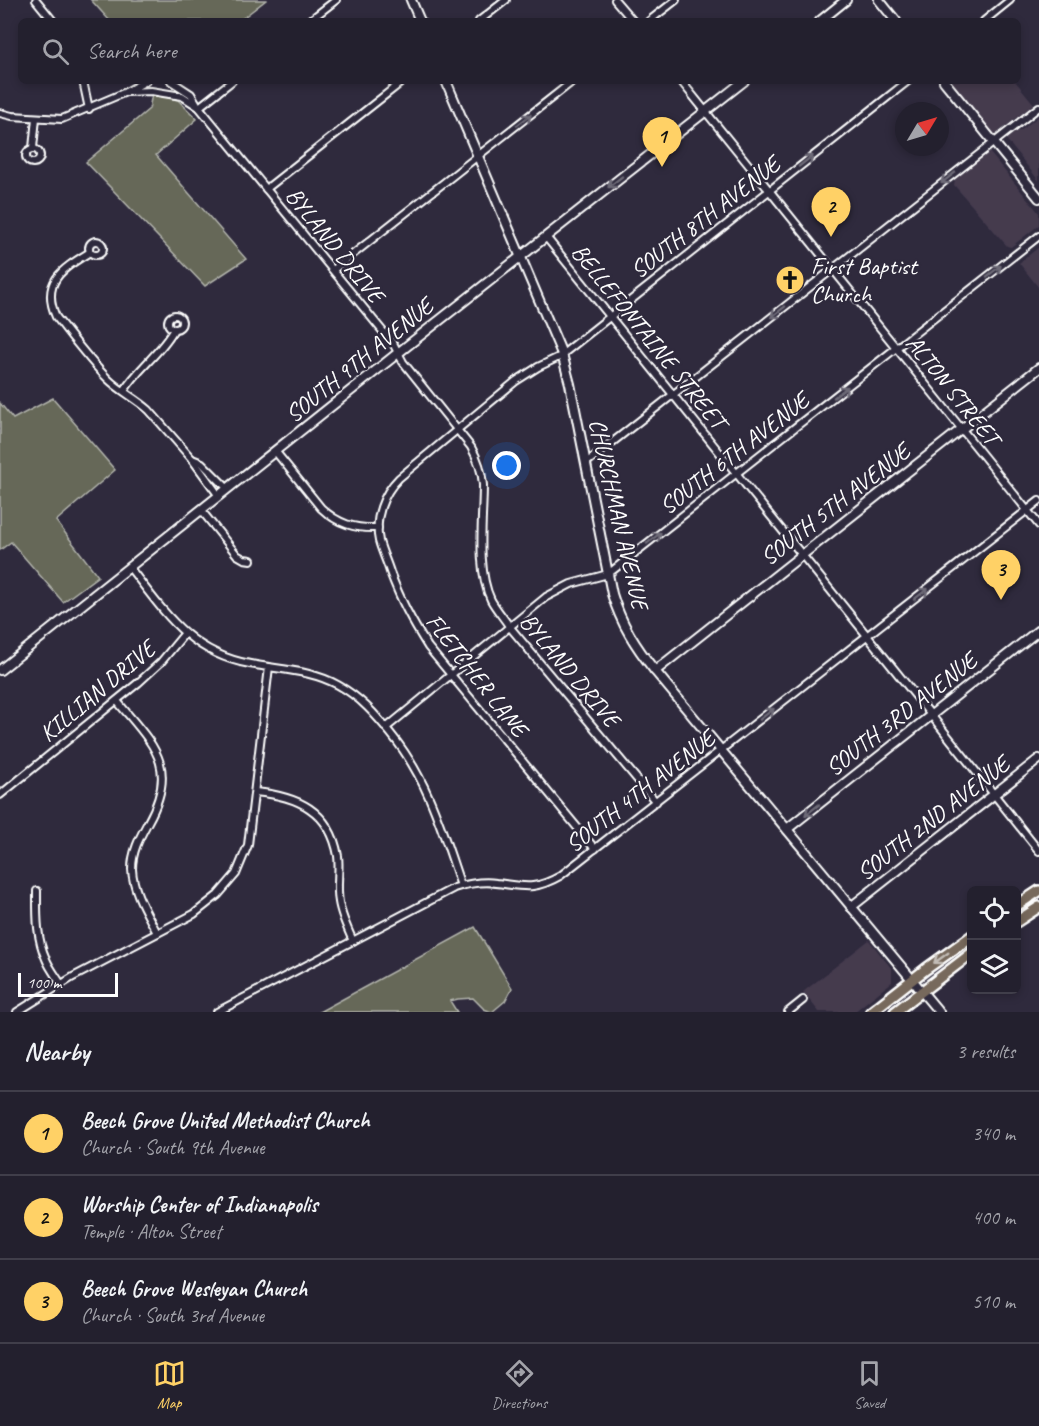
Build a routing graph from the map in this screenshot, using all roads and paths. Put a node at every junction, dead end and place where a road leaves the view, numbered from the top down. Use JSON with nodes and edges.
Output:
{"nodes":[{"id":1,"x":36,"y":0,"type":"edge"},
{"id":2,"x":336,"y":0,"type":"edge"},
{"id":3,"x":411,"y":0,"type":"edge"},
{"id":4,"x":506,"y":0,"type":"edge"},
{"id":5,"x":615,"y":0,"type":"edge"},
{"id":6,"x":676,"y":0,"type":"edge"},
{"id":7,"x":846,"y":0,"type":"edge"},
{"id":8,"x":879,"y":0,"type":"edge"},
{"id":9,"x":1010,"y":0,"type":"edge"},
{"id":10,"x":51,"y":18,"type":"edge"},
{"id":11,"x":313,"y":18,"type":"edge"},
{"id":12,"x":419,"y":18,"type":"edge"},
{"id":13,"x":483,"y":18,"type":"edge"},
{"id":14,"x":630,"y":18,"type":"edge"},
{"id":15,"x":653,"y":18,"type":"edge"},
{"id":16,"x":824,"y":18,"type":"edge"},
{"id":17,"x":894,"y":18,"type":"edge"},
{"id":18,"x":988,"y":18,"type":"edge"},
{"id":19,"x":84,"y":84,"type":"edge"},
{"id":20,"x":141,"y":84,"type":"edge"},
{"id":21,"x":176,"y":84,"type":"edge"},
{"id":22,"x":228,"y":84,"type":"edge"},
{"id":23,"x":399,"y":84,"type":"edge"},
{"id":24,"x":447,"y":84,"type":"edge"},
{"id":25,"x":569,"y":84,"type":"edge"},
{"id":26,"x":683,"y":84,"type":"edge"},
{"id":27,"x":740,"y":84,"type":"edge"},
{"id":28,"x":904,"y":84,"type":"edge"},
{"id":29,"x":946,"y":84,"type":"edge"},
{"id":30,"x":126,"y":92,"type":"junction"},
{"id":31,"x":199,"y":107,"type":"junction"},
{"id":32,"x":1039,"y":107,"type":"edge"},
{"id":33,"x":89,"y":109,"type":"junction"},
{"id":34,"x":705,"y":111,"type":"junction"},
{"id":35,"x":0,"y":113,"type":"edge"},
{"id":36,"x":36,"y":118,"type":"junction"},
{"id":37,"x":993,"y":142,"type":"junction"},
{"id":38,"x":33,"y":148,"type":"dead end"},
{"id":39,"x":478,"y":156,"type":"junction"},
{"id":40,"x":266,"y":189,"type":"junction"},
{"id":41,"x":769,"y":190,"type":"junction"},
{"id":42,"x":1039,"y":198,"type":"edge"},
{"id":43,"x":1039,"y":236,"type":"edge"},
{"id":44,"x":546,"y":237,"type":"junction"},
{"id":45,"x":90,"y":252,"type":"dead end"},
{"id":46,"x":521,"y":256,"type":"junction"},
{"id":47,"x":832,"y":269,"type":"junction"},
{"id":48,"x":333,"y":270,"type":"junction"},
{"id":49,"x":609,"y":316,"type":"junction"},
{"id":50,"x":174,"y":329,"type":"dead end"},
{"id":51,"x":897,"y":348,"type":"junction"},
{"id":52,"x":398,"y":353,"type":"junction"},
{"id":53,"x":562,"y":354,"type":"junction"},
{"id":54,"x":1039,"y":368,"type":"edge"},
{"id":55,"x":124,"y":391,"type":"junction"},
{"id":56,"x":673,"y":395,"type":"junction"},
{"id":57,"x":962,"y":429,"type":"junction"},
{"id":58,"x":457,"y":430,"type":"junction"},
{"id":59,"x":275,"y":452,"type":"junction"},
{"id":60,"x":192,"y":459,"type":"junction"},
{"id":61,"x":586,"y":463,"type":"junction"},
{"id":62,"x":737,"y":474,"type":"junction"},
{"id":63,"x":228,"y":489,"type":"junction"},
{"id":64,"x":219,"y":496,"type":"junction"},
{"id":65,"x":1039,"y":501,"type":"edge"},
{"id":66,"x":201,"y":510,"type":"junction"},
{"id":67,"x":1027,"y":510,"type":"junction"},
{"id":68,"x":1039,"y":525,"type":"edge"},
{"id":69,"x":378,"y":528,"type":"junction"},
{"id":70,"x":802,"y":555,"type":"junction"},
{"id":71,"x":251,"y":560,"type":"dead end"},
{"id":72,"x":129,"y":568,"type":"junction"},
{"id":73,"x":608,"y":574,"type":"junction"},
{"id":74,"x":510,"y":626,"type":"junction"},
{"id":75,"x":1039,"y":630,"type":"edge"},
{"id":76,"x":185,"y":633,"type":"junction"},
{"id":77,"x":868,"y":636,"type":"junction"},
{"id":78,"x":269,"y":667,"type":"junction"},
{"id":79,"x":0,"y":670,"type":"edge"},
{"id":80,"x":655,"y":671,"type":"junction"},
{"id":81,"x":450,"y":674,"type":"junction"},
{"id":82,"x":117,"y":701,"type":"junction"},
{"id":83,"x":932,"y":715,"type":"junction"},
{"id":84,"x":386,"y":728,"type":"junction"},
{"id":85,"x":721,"y":750,"type":"junction"},
{"id":86,"x":1039,"y":759,"type":"edge"},
{"id":87,"x":255,"y":792,"type":"junction"},
{"id":88,"x":0,"y":795,"type":"edge"},
{"id":89,"x":993,"y":795,"type":"junction"},
{"id":90,"x":656,"y":802,"type":"junction"},
{"id":91,"x":787,"y":829,"type":"junction"},
{"id":92,"x":595,"y":849,"type":"junction"},
{"id":93,"x":1039,"y":851,"type":"edge"},
{"id":94,"x":461,"y":886,"type":"junction"},
{"id":95,"x":37,"y":891,"type":"dead end"},
{"id":96,"x":1039,"y":891,"type":"edge"},
{"id":97,"x":1021,"y":903,"type":"edge"},
{"id":98,"x":852,"y":907,"type":"junction"},
{"id":99,"x":1039,"y":907,"type":"edge"},
{"id":100,"x":1021,"y":919,"type":"edge"},
{"id":101,"x":157,"y":933,"type":"junction"},
{"id":102,"x":967,"y":940,"type":"edge"},
{"id":103,"x":353,"y":941,"type":"junction"},
{"id":104,"x":967,"y":957,"type":"edge"},
{"id":105,"x":911,"y":980,"type":"junction"},
{"id":106,"x":61,"y":984,"type":"junction"},
{"id":107,"x":921,"y":991,"type":"junction"},
{"id":108,"x":803,"y":1000,"type":"dead end"},
{"id":109,"x":17,"y":1012,"type":"edge"},
{"id":110,"x":217,"y":1012,"type":"edge"},
{"id":111,"x":788,"y":1012,"type":"edge"},
{"id":112,"x":871,"y":1012,"type":"edge"},
{"id":113,"x":895,"y":1012,"type":"edge"},
{"id":114,"x":939,"y":1012,"type":"edge"}],
"edges":[{"from":1,"to":10,"type":"street"},
{"from":2,"to":11,"type":"street"},
{"from":3,"to":12,"type":"street"},
{"from":4,"to":13,"type":"street"},
{"from":5,"to":14,"type":"street"},
{"from":6,"to":15,"type":"street"},
{"from":7,"to":16,"type":"street"},
{"from":8,"to":17,"type":"street"},
{"from":9,"to":18,"type":"street"},
{"from":19,"to":33,"type":"street"},
{"from":20,"to":30,"type":"street"},
{"from":21,"to":31,"type":"street","name":"BYLAND DRIVE"},
{"from":22,"to":31,"type":"street"},
{"from":23,"to":40,"type":"street"},
{"from":24,"to":39,"type":"street","name":"CHURCHMAN AVENUE"},
{"from":39,"to":25,"type":"street","one_way":true},
{"from":26,"to":34,"type":"street","name":"ALTON STREET"},
{"from":27,"to":34,"type":"street","name":"SOUTH 9TH AVENUE"},
{"from":41,"to":28,"type":"street","name":"SOUTH 8TH AVENUE","one_way":true},
{"from":29,"to":37,"type":"street"},
{"from":30,"to":31,"type":"street"},
{"from":30,"to":33,"type":"street"},
{"from":31,"to":40,"type":"street","name":"BYLAND DRIVE"},
{"from":32,"to":37,"type":"street"},
{"from":33,"to":36,"type":"street"},
{"from":34,"to":41,"type":"street","name":"ALTON STREET"},
{"from":34,"to":44,"type":"street","name":"SOUTH 9TH AVENUE","one_way":true},
{"from":35,"to":36,"type":"street"},
{"from":36,"to":38,"type":"street"},
{"from":37,"to":42,"type":"street"},
{"from":37,"to":47,"type":"street","one_way":true},
{"from":39,"to":46,"type":"street","name":"CHURCHMAN AVENUE"},
{"from":39,"to":48,"type":"street"},
{"from":40,"to":48,"type":"street","name":"BYLAND DRIVE"},
{"from":41,"to":47,"type":"street","name":"ALTON STREET"},
{"from":41,"to":49,"type":"street","name":"SOUTH 8TH AVENUE"},
{"from":51,"to":43,"type":"street","name":"SOUTH 6TH AVENUE","one_way":true},
{"from":44,"to":46,"type":"street","name":"SOUTH 9TH AVENUE"},
{"from":44,"to":49,"type":"street","name":"BELLEFONTAINE STREET"},
{"from":45,"to":55,"type":"street"},
{"from":46,"to":52,"type":"street","name":"SOUTH 9TH AVENUE"},
{"from":46,"to":53,"type":"street","name":"CHURCHMAN AVENUE"},
{"from":47,"to":51,"type":"street","name":"ALTON STREET"},
{"from":47,"to":56,"type":"street","one_way":true},
{"from":48,"to":52,"type":"street","name":"BYLAND DRIVE"},
{"from":49,"to":53,"type":"street","name":"SOUTH 8TH AVENUE"},
{"from":49,"to":56,"type":"street","name":"BELLEFONTAINE STREET"},
{"from":50,"to":55,"type":"street"},
{"from":51,"to":57,"type":"street","name":"ALTON STREET"},
{"from":62,"to":51,"type":"street","name":"SOUTH 6TH AVENUE","one_way":true},
{"from":52,"to":58,"type":"street","name":"BYLAND DRIVE"},
{"from":52,"to":59,"type":"street","name":"SOUTH 9TH AVENUE"},
{"from":53,"to":58,"type":"street","name":"SOUTH 8TH AVENUE"},
{"from":53,"to":61,"type":"street","name":"CHURCHMAN AVENUE"},
{"from":54,"to":57,"type":"street","name":"SOUTH 5TH AVENUE"},
{"from":55,"to":60,"type":"street"},
{"from":56,"to":61,"type":"street"},
{"from":56,"to":62,"type":"street","name":"BELLEFONTAINE STREET"},
{"from":57,"to":67,"type":"street","name":"ALTON STREET"},
{"from":57,"to":70,"type":"street","name":"SOUTH 5TH AVENUE"},
{"from":58,"to":69,"type":"street","name":"SOUTH 8TH AVENUE"},
{"from":58,"to":74,"type":"street","name":"BYLAND DRIVE"},
{"from":59,"to":63,"type":"street","name":"SOUTH 9TH AVENUE"},
{"from":59,"to":69,"type":"street"},
{"from":60,"to":63,"type":"street"},
{"from":60,"to":64,"type":"street"},
{"from":61,"to":73,"type":"street","name":"CHURCHMAN AVENUE"},
{"from":62,"to":70,"type":"street","name":"BELLEFONTAINE STREET"},
{"from":73,"to":62,"type":"street","name":"SOUTH 6TH AVENUE","one_way":true},
{"from":63,"to":64,"type":"street","name":"SOUTH 9TH AVENUE"},
{"from":64,"to":66,"type":"street","name":"SOUTH 9TH AVENUE"},
{"from":65,"to":67,"type":"street","name":"SOUTH 4TH AVENUE"},
{"from":66,"to":71,"type":"street"},
{"from":66,"to":72,"type":"street","name":"SOUTH 9TH AVENUE"},
{"from":67,"to":68,"type":"street","name":"ALTON STREET"},
{"from":77,"to":67,"type":"street","name":"SOUTH 4TH AVENUE","one_way":true},
{"from":69,"to":81,"type":"street","name":"FLETCHER LANE"},
{"from":70,"to":77,"type":"street","name":"BELLEFONTAINE STREET"},
{"from":70,"to":80,"type":"street","name":"SOUTH 5TH AVENUE"},
{"from":72,"to":76,"type":"street"},
{"from":72,"to":79,"type":"street","name":"SOUTH 9TH AVENUE"},
{"from":73,"to":74,"type":"street","name":"SOUTH 6TH AVENUE"},
{"from":73,"to":80,"type":"street","name":"CHURCHMAN AVENUE"},
{"from":74,"to":81,"type":"street","name":"SOUTH 6TH AVENUE"},
{"from":74,"to":90,"type":"street","name":"BYLAND DRIVE"},
{"from":75,"to":83,"type":"street","name":"SOUTH 3RD AVENUE"},
{"from":76,"to":78,"type":"street"},
{"from":76,"to":82,"type":"street","name":"KILLIAN DRIVE"},
{"from":77,"to":83,"type":"street","name":"BELLEFONTAINE STREET"},
{"from":85,"to":77,"type":"street","name":"SOUTH 4TH AVENUE","one_way":true},
{"from":78,"to":84,"type":"street"},
{"from":78,"to":87,"type":"street"},
{"from":80,"to":85,"type":"street","name":"CHURCHMAN AVENUE"},
{"from":81,"to":84,"type":"street","name":"SOUTH 6TH AVENUE"},
{"from":81,"to":92,"type":"street","name":"FLETCHER LANE"},
{"from":82,"to":88,"type":"street","name":"KILLIAN DRIVE"},
{"from":82,"to":101,"type":"street"},
{"from":83,"to":89,"type":"street","name":"BELLEFONTAINE STREET"},
{"from":83,"to":91,"type":"street","name":"SOUTH 3RD AVENUE","one_way":true},
{"from":84,"to":94,"type":"street"},
{"from":85,"to":90,"type":"street","name":"SOUTH 4TH AVENUE"},
{"from":85,"to":91,"type":"street","name":"CHURCHMAN AVENUE"},
{"from":86,"to":89,"type":"street","name":"SOUTH 2ND AVENUE"},
{"from":87,"to":101,"type":"street"},
{"from":87,"to":103,"type":"street"},
{"from":89,"to":93,"type":"street","name":"BELLEFONTAINE STREET"},
{"from":89,"to":98,"type":"street","name":"SOUTH 2ND AVENUE"},
{"from":90,"to":92,"type":"street","name":"SOUTH 4TH AVENUE"},
{"from":91,"to":98,"type":"street","name":"CHURCHMAN AVENUE"},
{"from":92,"to":94,"type":"street","name":"SOUTH 4TH AVENUE"},
{"from":94,"to":103,"type":"street","name":"SOUTH 4TH AVENUE"},
{"from":95,"to":106,"type":"street"},
{"from":96,"to":97,"type":"main road"},
{"from":98,"to":105,"type":"street","name":"CHURCHMAN AVENUE"},
{"from":99,"to":100,"type":"main road"},
{"from":101,"to":106,"type":"street"},
{"from":102,"to":105,"type":"main road","one_way":true},
{"from":103,"to":110,"type":"street","name":"SOUTH 4TH AVENUE"},
{"from":104,"to":107,"type":"main road"},
{"from":105,"to":107,"type":"street","name":"CHURCHMAN AVENUE"},
{"from":105,"to":112,"type":"main road"},
{"from":106,"to":109,"type":"street"},
{"from":107,"to":113,"type":"main road"},
{"from":107,"to":114,"type":"street","name":"CHURCHMAN AVENUE"},
{"from":108,"to":111,"type":"street"}]}
